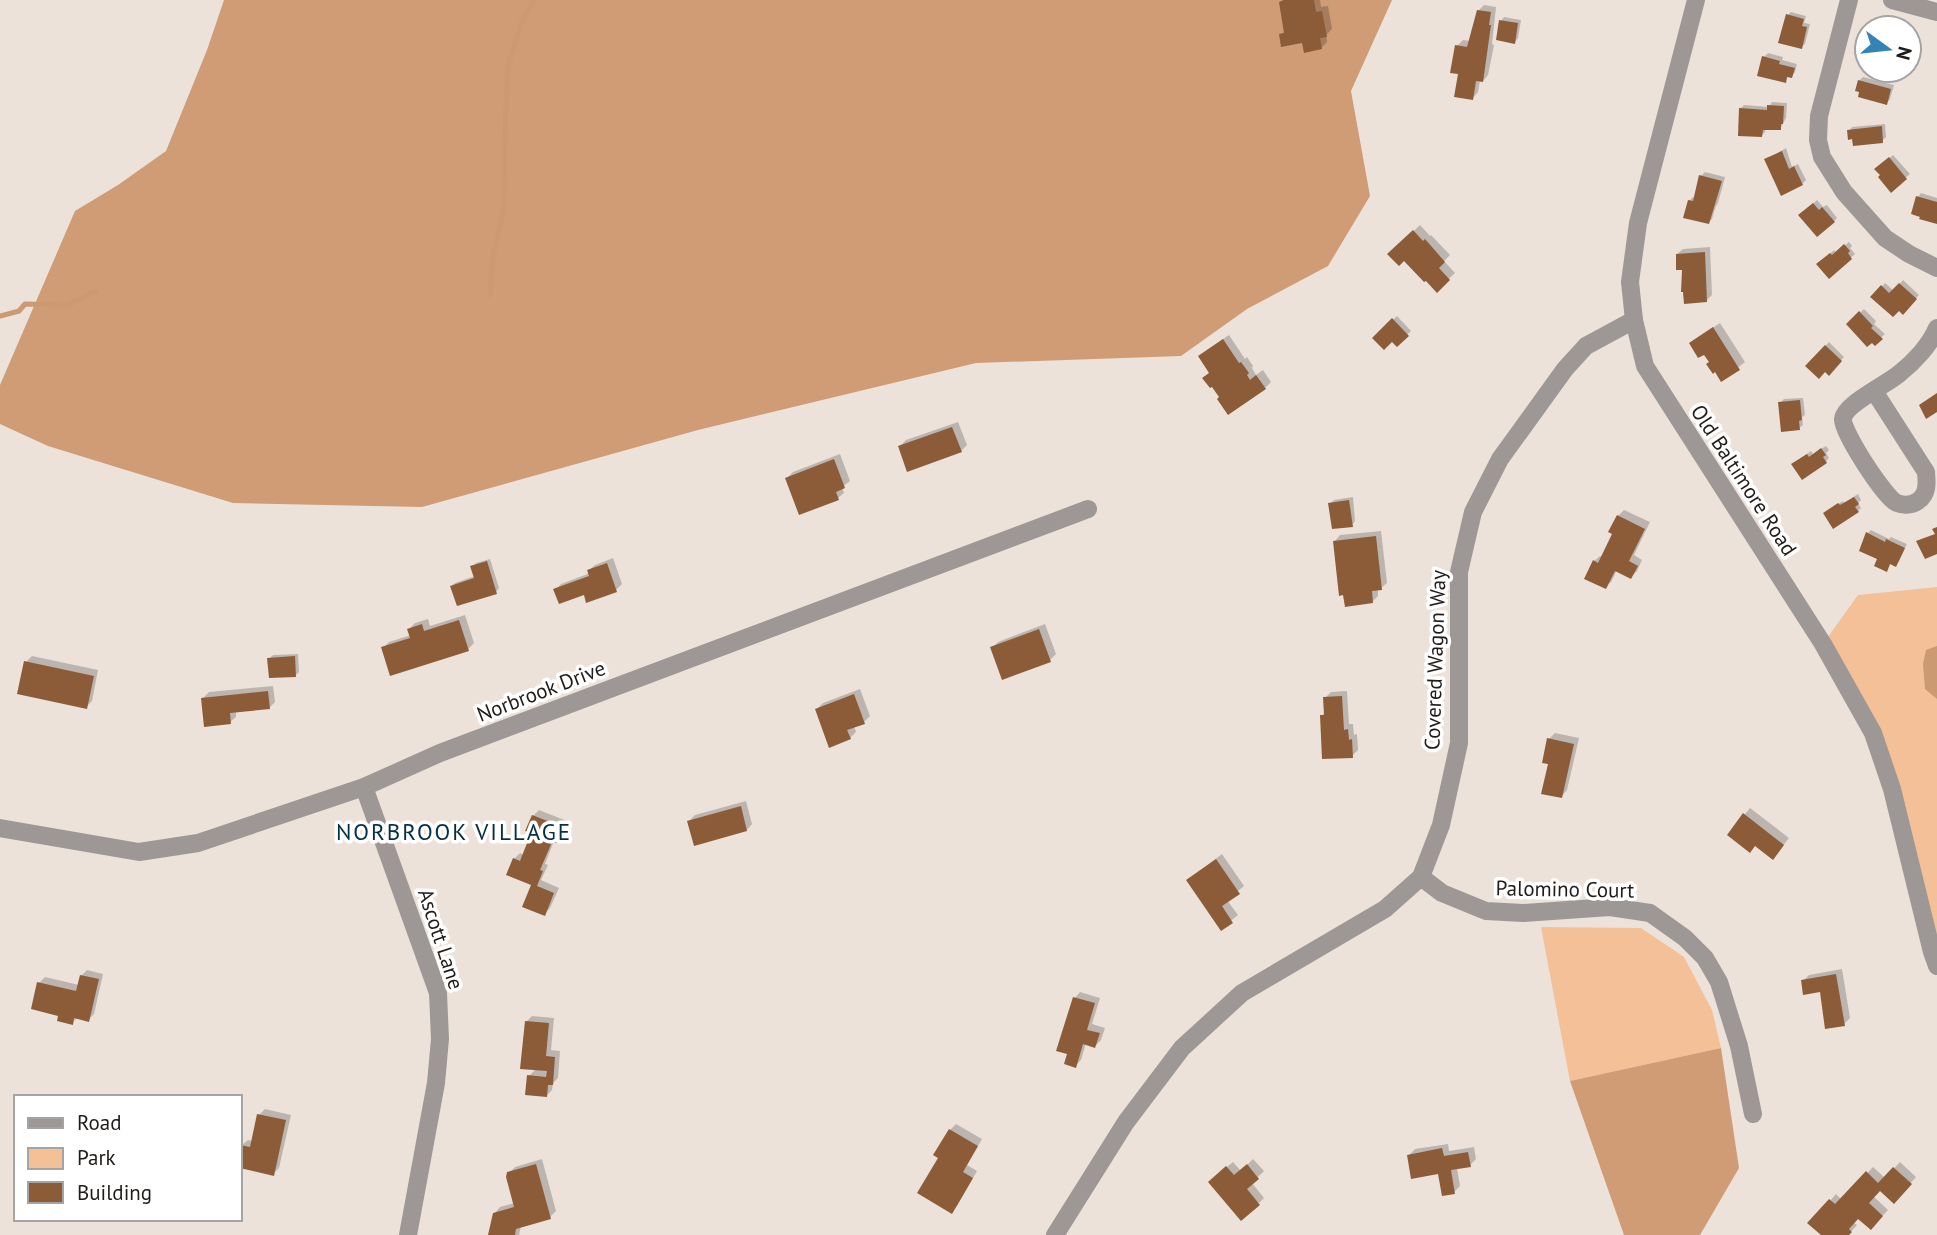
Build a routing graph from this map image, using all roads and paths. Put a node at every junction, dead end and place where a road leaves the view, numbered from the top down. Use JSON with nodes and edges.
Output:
{"nodes":[{"id":1,"x":1696,"y":0,"type":"edge"},
{"id":2,"x":1849,"y":0,"type":"edge"},
{"id":3,"x":1892,"y":0,"type":"edge"},
{"id":4,"x":1937,"y":12,"type":"edge"},
{"id":5,"x":1937,"y":268,"type":"edge"},
{"id":6,"x":1634,"y":320,"type":"junction"},
{"id":7,"x":1937,"y":328,"type":"edge"},
{"id":8,"x":1874,"y":391,"type":"junction"},
{"id":9,"x":1088,"y":509,"type":"dead end"},
{"id":10,"x":364,"y":787,"type":"junction"},
{"id":11,"x":0,"y":828,"type":"edge"},
{"id":12,"x":1421,"y":877,"type":"junction"},
{"id":13,"x":1937,"y":966,"type":"edge"},
{"id":14,"x":1753,"y":1114,"type":"dead end"},
{"id":15,"x":408,"y":1235,"type":"edge"},
{"id":16,"x":1055,"y":1235,"type":"edge"}],
"edges":[{"from":1,"to":6,"type":"street","name":"Old Baltimore Road"},
{"from":2,"to":5,"type":"street"},
{"from":3,"to":4,"type":"street"},
{"from":6,"to":12,"type":"street","name":"Covered Wagon Way"},
{"from":6,"to":13,"type":"street","name":"Old Baltimore Road"},
{"from":7,"to":8,"type":"street"},
{"from":8,"to":8,"type":"street"},
{"from":9,"to":10,"type":"street","name":"Norbrook Drive"},
{"from":10,"to":11,"type":"street","name":"Norbrook Drive"},
{"from":10,"to":15,"type":"street","name":"Ascott Lane"},
{"from":12,"to":14,"type":"street","name":"Palomino Court"},
{"from":12,"to":16,"type":"street","name":"Covered Wagon Way"}]}
